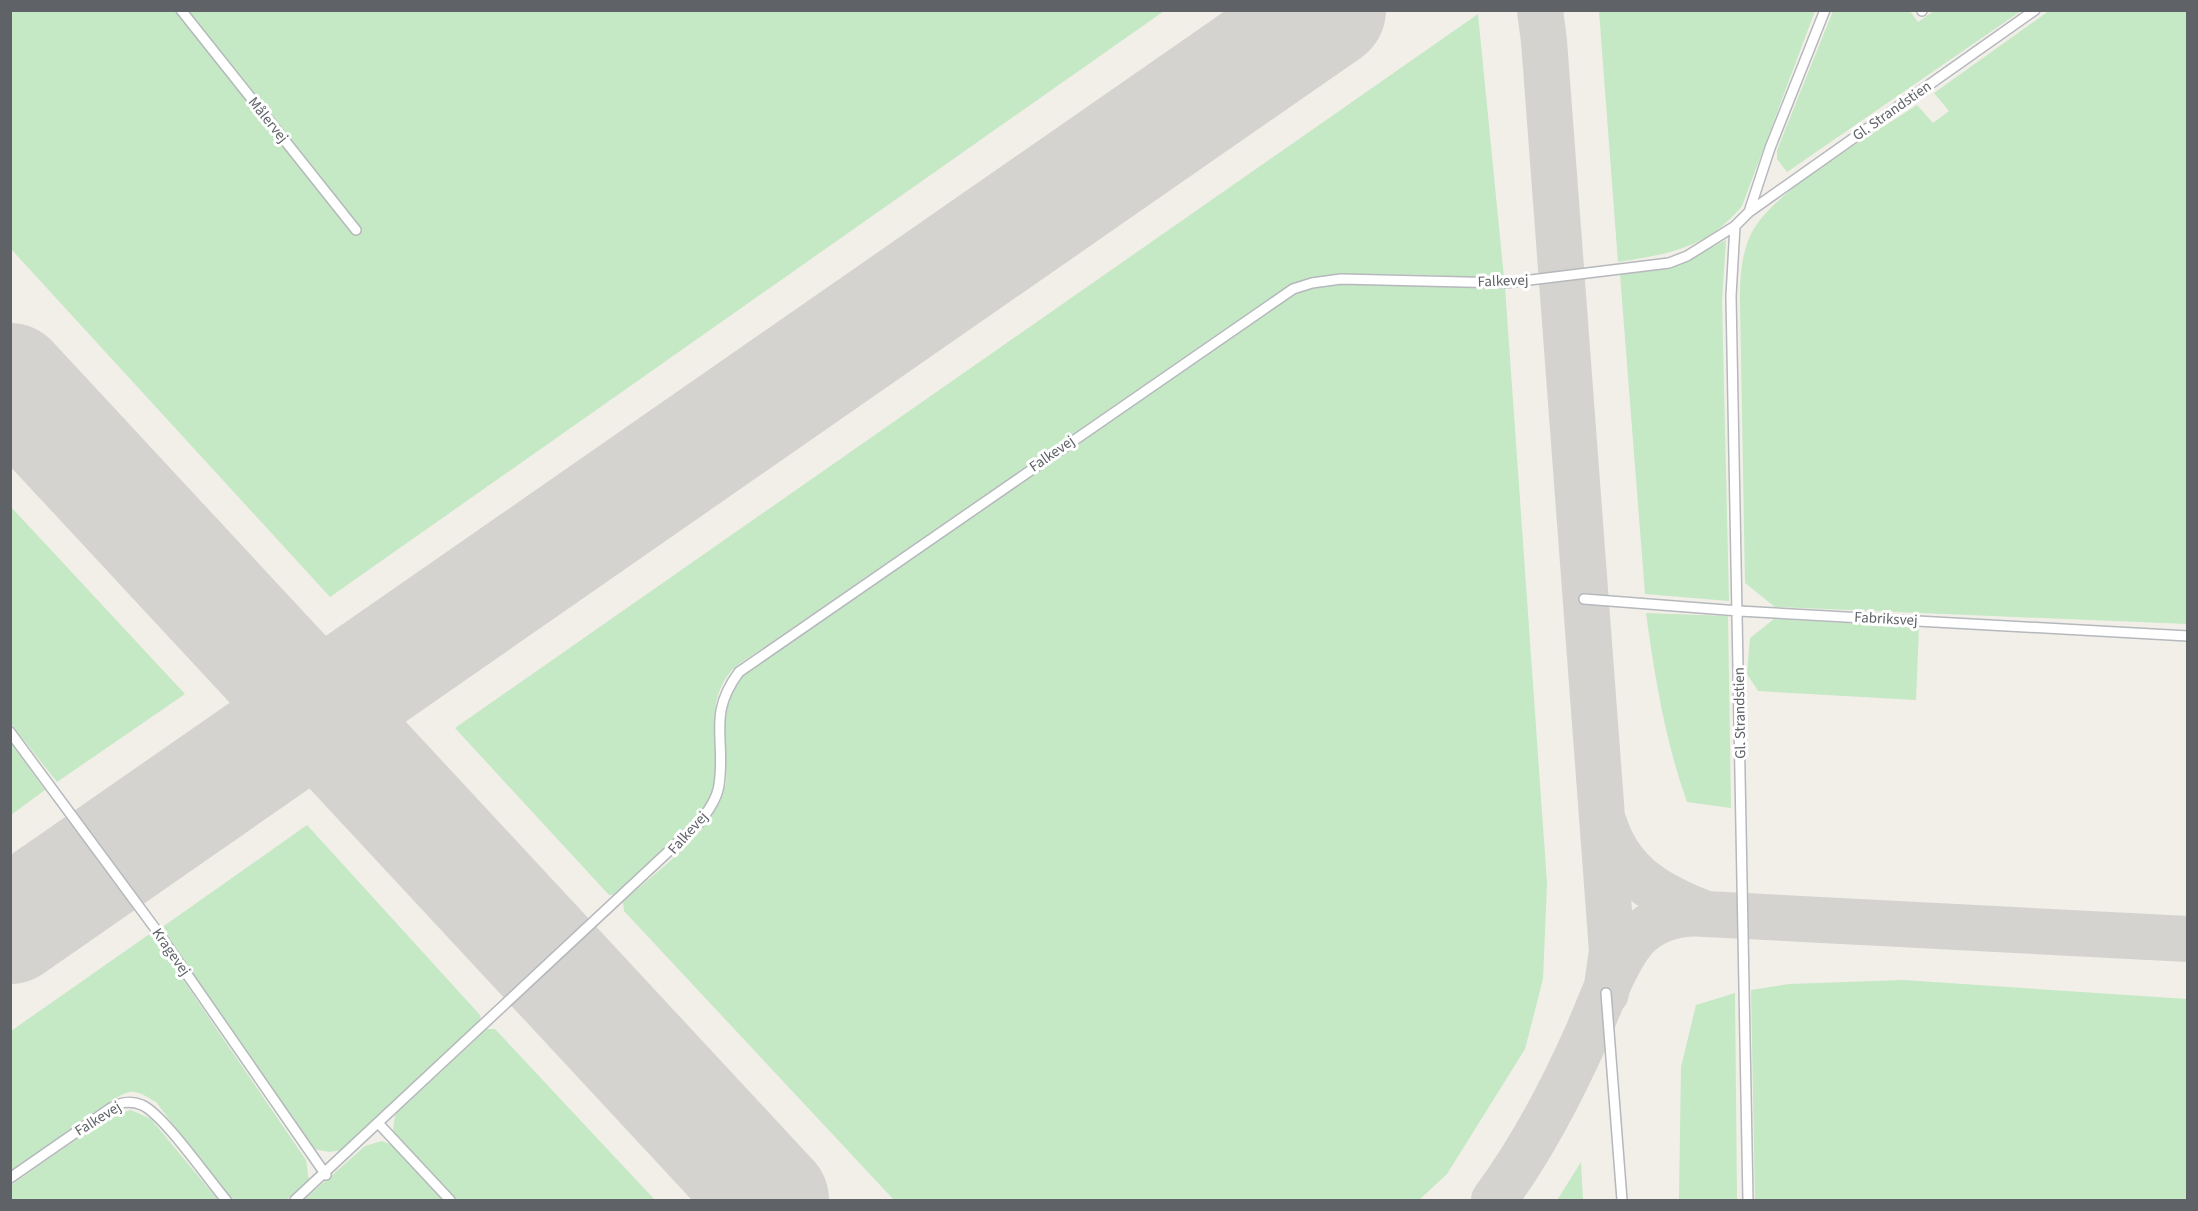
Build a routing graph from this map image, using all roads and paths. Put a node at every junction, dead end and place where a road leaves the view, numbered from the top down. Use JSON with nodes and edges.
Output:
{"nodes":[{"id":1,"x":181,"y":10,"type":"edge"},
{"id":2,"x":1825,"y":10,"type":"edge"},
{"id":3,"x":2035,"y":10,"type":"edge"},
{"id":4,"x":1749,"y":212,"type":"junction"},
{"id":5,"x":1735,"y":226,"type":"junction"},
{"id":6,"x":356,"y":231,"type":"dead end"},
{"id":7,"x":1584,"y":599,"type":"dead end"},
{"id":8,"x":1739,"y":611,"type":"junction"},
{"id":9,"x":2187,"y":636,"type":"edge"},
{"id":10,"x":10,"y":732,"type":"edge"},
{"id":11,"x":1606,"y":993,"type":"dead end"},
{"id":12,"x":379,"y":1124,"type":"junction"},
{"id":13,"x":326,"y":1175,"type":"junction"},
{"id":14,"x":10,"y":1178,"type":"edge"},
{"id":15,"x":226,"y":1200,"type":"edge"},
{"id":16,"x":295,"y":1200,"type":"edge"},
{"id":17,"x":450,"y":1200,"type":"edge"},
{"id":18,"x":1622,"y":1200,"type":"edge"},
{"id":19,"x":1748,"y":1200,"type":"edge"}],
"edges":[{"from":1,"to":6,"type":"lane","name":"Målervej"},
{"from":2,"to":4,"type":"lane","name":"Falkevej"},
{"from":3,"to":4,"type":"lane","name":"Gl. Strandstien"},
{"from":4,"to":5,"type":"lane","name":"Falkevej"},
{"from":5,"to":8,"type":"lane","name":"Gl. Strandstien"},
{"from":5,"to":12,"type":"lane","name":"Falkevej"},
{"from":7,"to":8,"type":"lane","name":"Fabriksvej"},
{"from":8,"to":9,"type":"lane","name":"Fabriksvej"},
{"from":8,"to":19,"type":"lane","name":"Gl. Strandstien"},
{"from":10,"to":13,"type":"lane","name":"Kragevej"},
{"from":11,"to":18,"type":"lane"},
{"from":12,"to":13,"type":"lane","name":"Falkevej"},
{"from":12,"to":17,"type":"lane"},
{"from":13,"to":16,"type":"lane"},
{"from":14,"to":15,"type":"lane","name":"Falkevej"}]}
